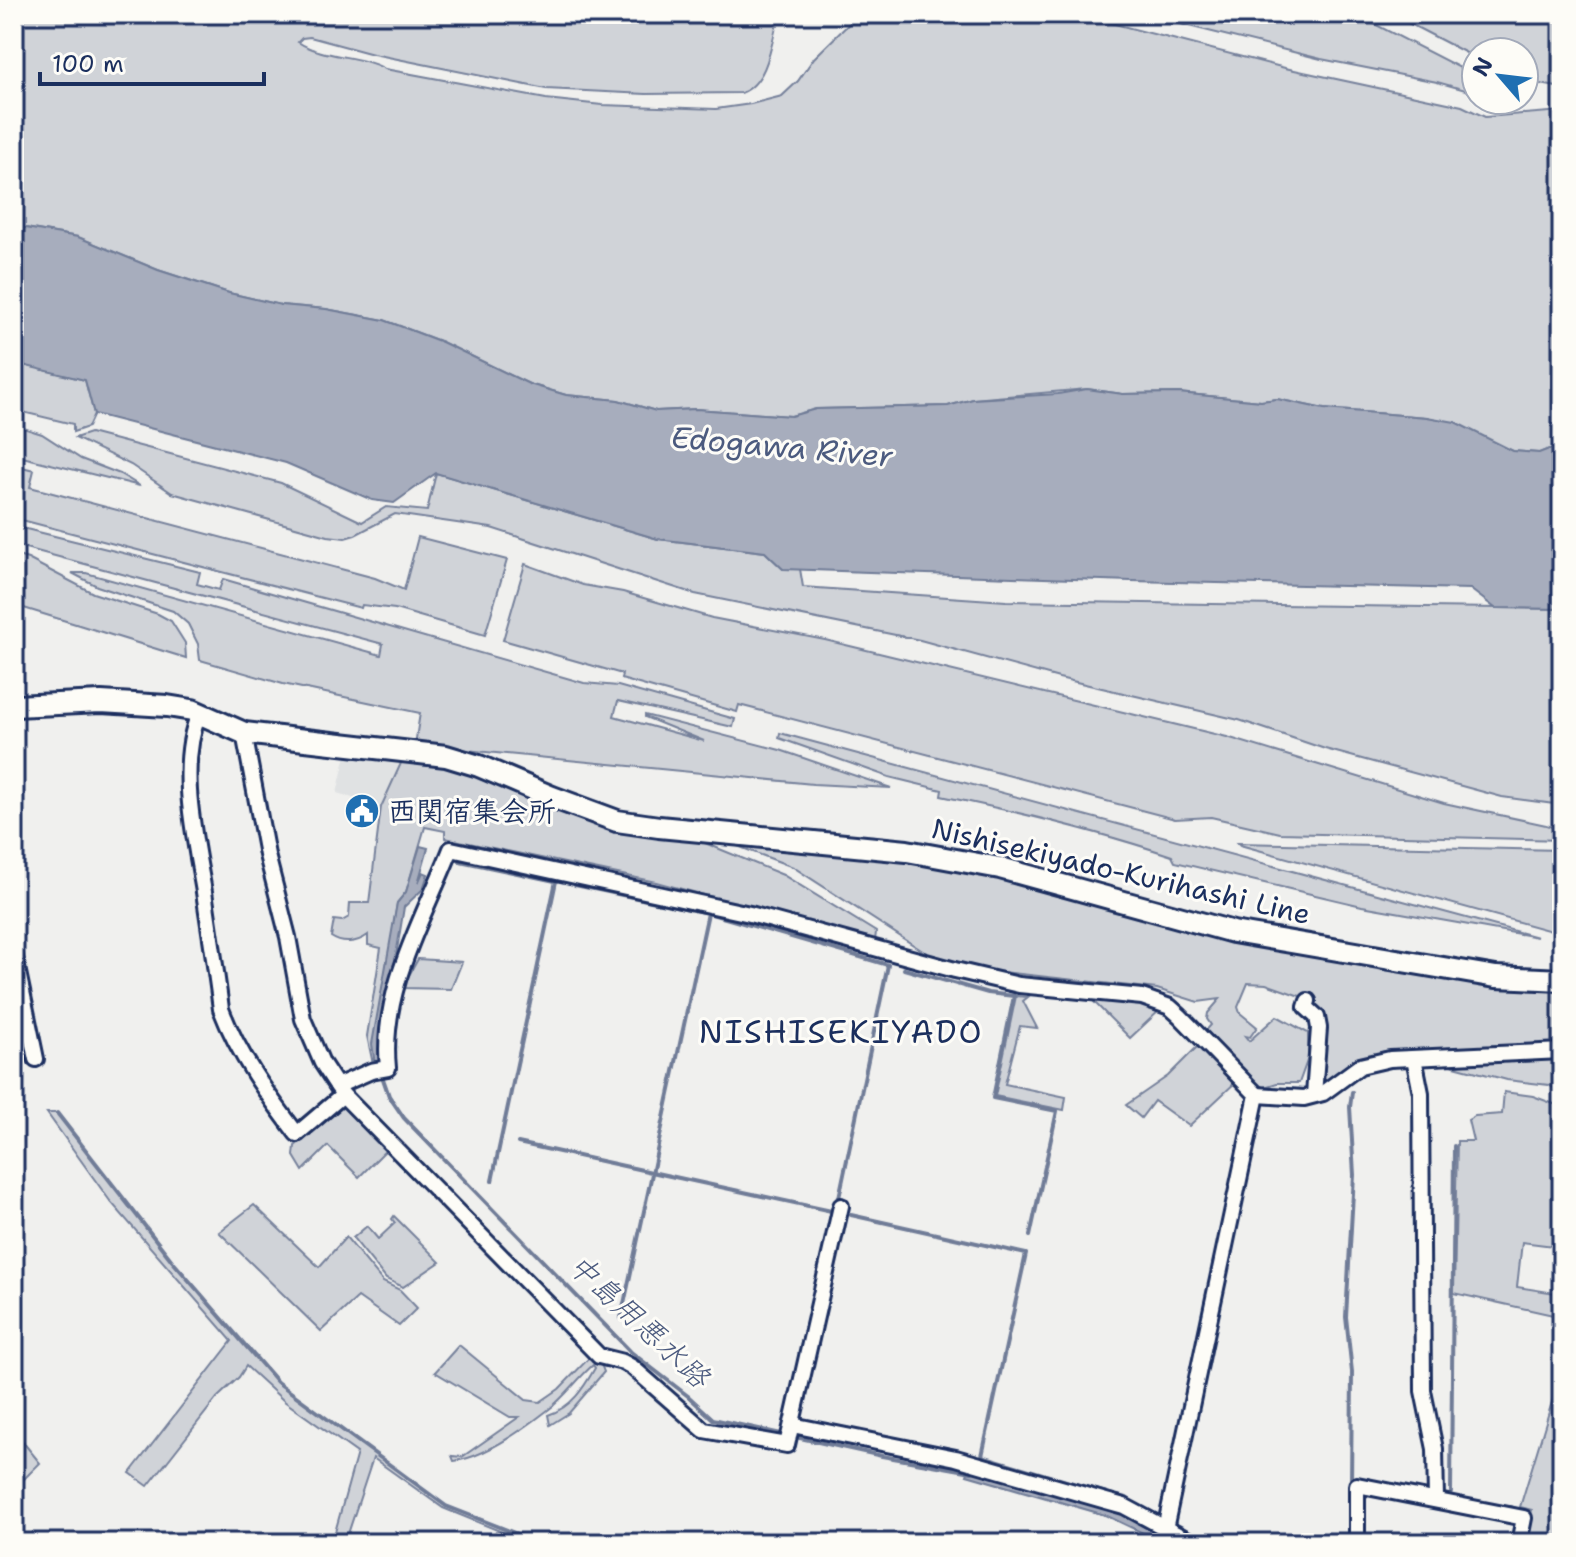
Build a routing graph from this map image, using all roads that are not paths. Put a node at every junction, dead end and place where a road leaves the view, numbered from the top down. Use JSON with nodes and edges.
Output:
{"nodes":[{"id":1,"x":14,"y":706,"type":"edge"},
{"id":2,"x":199,"y":714,"type":"junction"},
{"id":3,"x":244,"y":733,"type":"junction"},
{"id":4,"x":14,"y":953,"type":"edge"},
{"id":5,"x":1562,"y":980,"type":"edge"},
{"id":6,"x":1308,"y":1001,"type":"dead end"},
{"id":7,"x":1562,"y":1051,"type":"edge"},
{"id":8,"x":1414,"y":1058,"type":"junction"},
{"id":9,"x":36,"y":1059,"type":"dead end"},
{"id":10,"x":340,"y":1091,"type":"junction"},
{"id":11,"x":1257,"y":1095,"type":"junction"},
{"id":12,"x":1314,"y":1095,"type":"junction"},
{"id":13,"x":841,"y":1206,"type":"dead end"},
{"id":14,"x":792,"y":1425,"type":"junction"},
{"id":15,"x":1436,"y":1500,"type":"junction"},
{"id":16,"x":1165,"y":1529,"type":"junction"},
{"id":17,"x":1193,"y":1543,"type":"edge"},
{"id":18,"x":1357,"y":1543,"type":"edge"},
{"id":19,"x":1519,"y":1543,"type":"edge"}],
"edges":[{"from":1,"to":2,"type":"main road","name":"Nishisekiyado-Kurihashi Line"},
{"from":2,"to":3,"type":"main road","name":"Nishisekiyado-Kurihashi Line"},
{"from":2,"to":10,"type":"street"},
{"from":3,"to":5,"type":"main road","name":"Nishisekiyado-Kurihashi Line"},
{"from":3,"to":10,"type":"street"},
{"from":4,"to":9,"type":"street"},
{"from":6,"to":12,"type":"street"},
{"from":7,"to":8,"type":"street"},
{"from":8,"to":12,"type":"street"},
{"from":8,"to":15,"type":"street"},
{"from":10,"to":11,"type":"street"},
{"from":10,"to":14,"type":"street"},
{"from":11,"to":12,"type":"street"},
{"from":11,"to":16,"type":"street"},
{"from":13,"to":14,"type":"street"},
{"from":14,"to":16,"type":"street"},
{"from":15,"to":18,"type":"street"},
{"from":15,"to":19,"type":"street"},
{"from":16,"to":17,"type":"street"}]}
